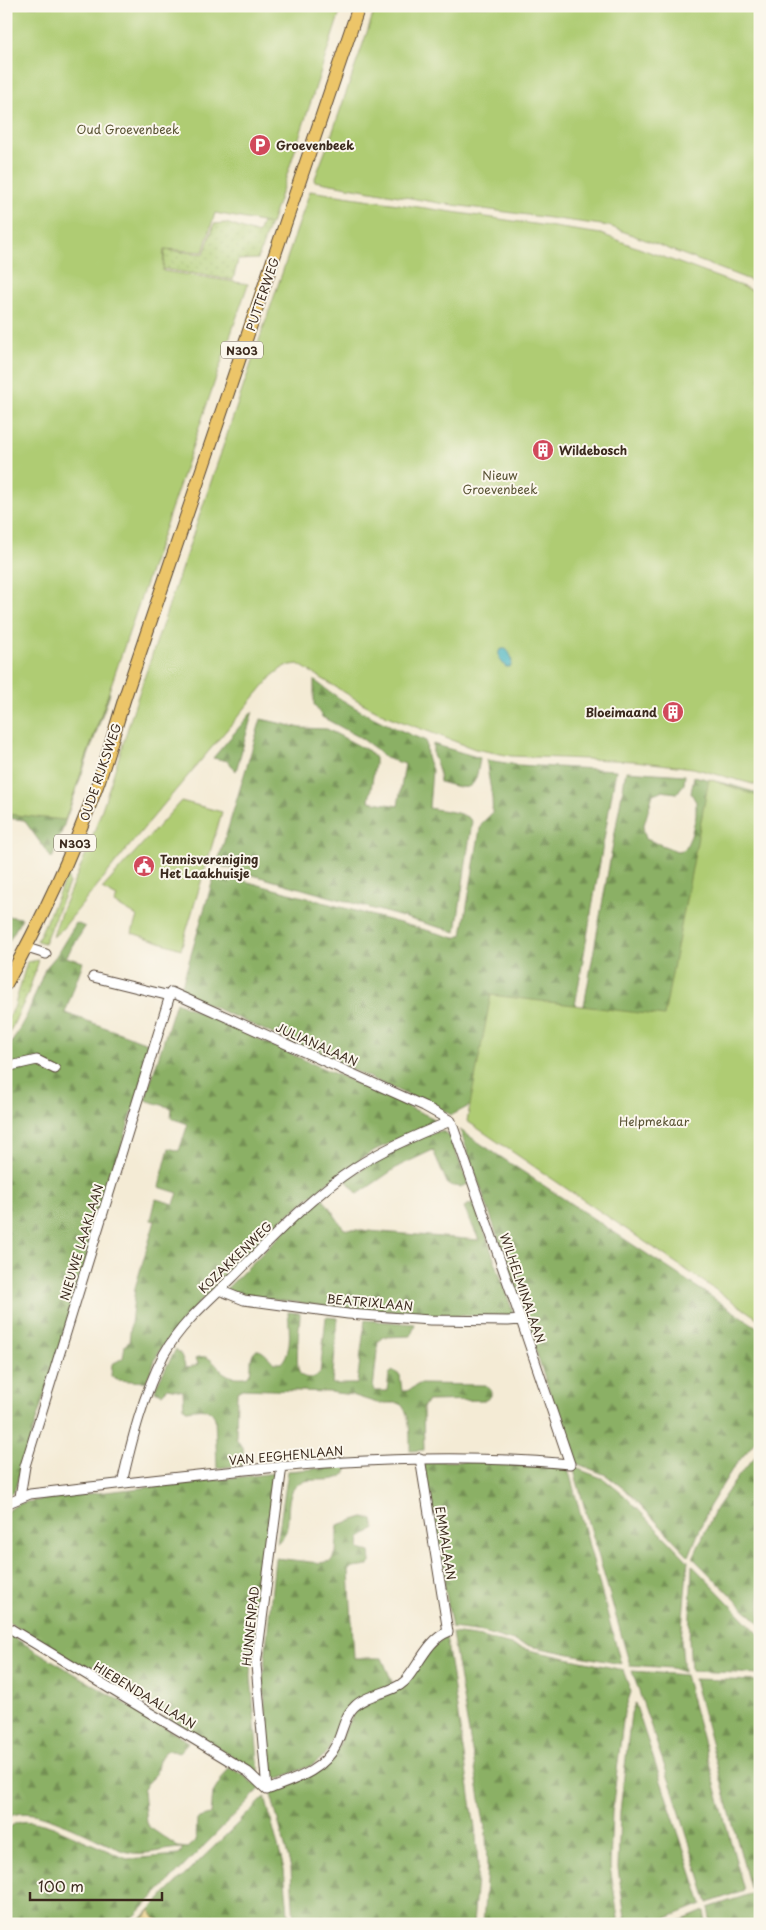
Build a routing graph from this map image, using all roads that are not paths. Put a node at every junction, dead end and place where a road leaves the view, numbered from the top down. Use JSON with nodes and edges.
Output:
{"nodes":[{"id":1,"x":359,"y":6,"type":"edge"},
{"id":2,"x":126,"y":694,"type":"joint"},
{"id":3,"x":27,"y":948,"type":"junction"},
{"id":4,"x":46,"y":954,"type":"dead end"},
{"id":5,"x":93,"y":977,"type":"dead end"},
{"id":6,"x":6,"y":984,"type":"edge"},
{"id":7,"x":171,"y":994,"type":"junction"},
{"id":8,"x":6,"y":1067,"type":"edge"},
{"id":9,"x":55,"y":1069,"type":"dead end"},
{"id":10,"x":451,"y":1121,"type":"junction"},
{"id":11,"x":219,"y":1290,"type":"junction"},
{"id":12,"x":521,"y":1320,"type":"junction"},
{"id":13,"x":420,"y":1458,"type":"junction"},
{"id":14,"x":570,"y":1464,"type":"joint"},
{"id":15,"x":282,"y":1466,"type":"junction"},
{"id":16,"x":122,"y":1483,"type":"junction"},
{"id":17,"x":20,"y":1497,"type":"junction"},
{"id":18,"x":6,"y":1504,"type":"edge"},
{"id":19,"x":6,"y":1626,"type":"edge"},
{"id":20,"x":267,"y":1790,"type":"junction"}],
"edges":[{"from":1,"to":2,"type":"main road","name":"PUTTERWEG","number":"N303"},
{"from":2,"to":3,"type":"main road","name":"OUDE RIJKSWEG","number":"N303"},
{"from":3,"to":4,"type":"street"},
{"from":3,"to":6,"type":"main road","name":"OUDE RIJKSWEG","number":"N303"},
{"from":5,"to":7,"type":"street"},
{"from":7,"to":10,"type":"street","name":"JULIANALAAN"},
{"from":7,"to":17,"type":"street","name":"NIEUWE LAAKLAAN"},
{"from":8,"to":9,"type":"street"},
{"from":10,"to":11,"type":"street","name":"KOZAKKENWEG"},
{"from":10,"to":12,"type":"street","name":"WILHELMINALAAN"},
{"from":11,"to":12,"type":"street","name":"BEATRIXLAAN"},
{"from":11,"to":16,"type":"street","name":"KOZAKKENWEG"},
{"from":12,"to":14,"type":"street","name":"WILHELMINALAAN"},
{"from":13,"to":14,"type":"street","name":"VAN EEGHENLAAN"},
{"from":13,"to":15,"type":"street","name":"VAN EEGHENLAAN"},
{"from":13,"to":20,"type":"street","name":"EMMALAAN"},
{"from":15,"to":16,"type":"street","name":"VAN EEGHENLAAN"},
{"from":15,"to":20,"type":"street","name":"HUNNENPAD"},
{"from":16,"to":17,"type":"street","name":"VAN EEGHENLAAN"},
{"from":17,"to":18,"type":"street","name":"VAN EEGHENLAAN"},
{"from":19,"to":20,"type":"street","name":"HIEBENDAALLAAN"}]}
